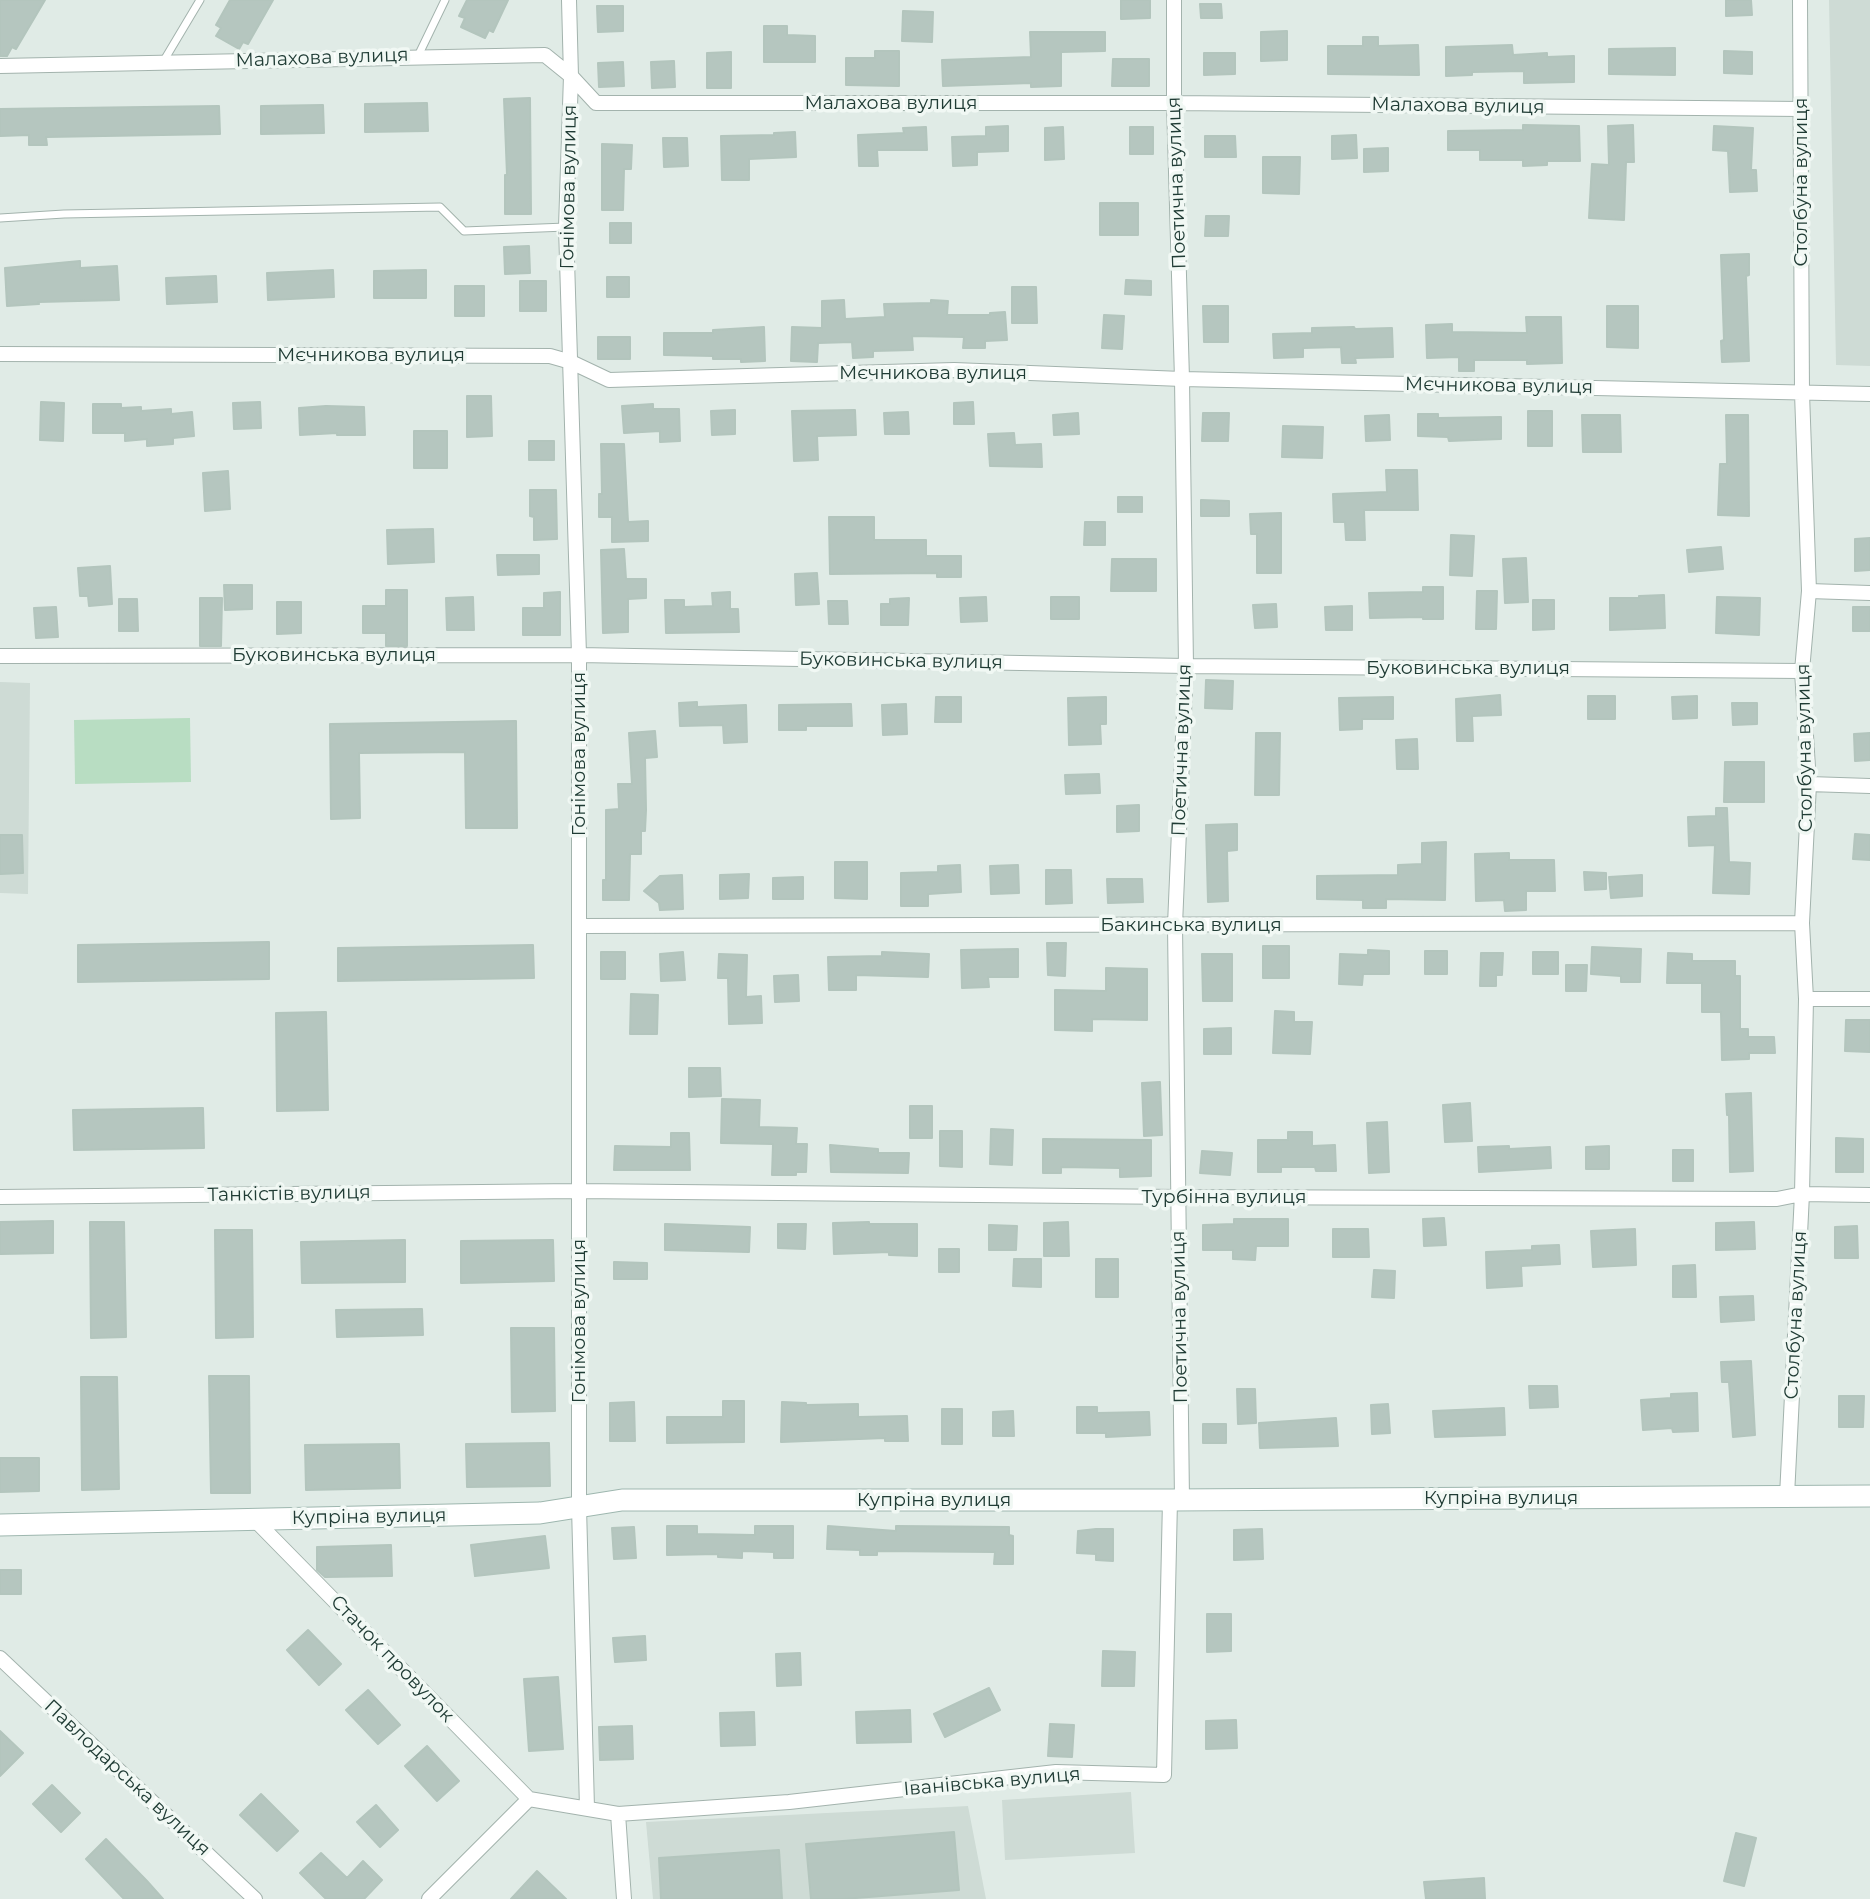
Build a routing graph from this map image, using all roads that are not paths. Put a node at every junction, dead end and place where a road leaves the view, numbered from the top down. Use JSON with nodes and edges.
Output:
{"nodes":[{"id":1,"x":200,"y":0,"type":"edge"},
{"id":2,"x":445,"y":0,"type":"edge"},
{"id":3,"x":569,"y":0,"type":"edge"},
{"id":4,"x":1174,"y":0,"type":"edge"},
{"id":5,"x":1800,"y":0,"type":"edge"},
{"id":6,"x":418,"y":56,"type":"junction"},
{"id":7,"x":163,"y":62,"type":"junction"},
{"id":8,"x":0,"y":66,"type":"edge"},
{"id":9,"x":572,"y":76,"type":"junction"},
{"id":10,"x":1174,"y":103,"type":"junction"},
{"id":11,"x":1801,"y":109,"type":"junction"},
{"id":12,"x":0,"y":218,"type":"edge"},
{"id":13,"x":566,"y":227,"type":"junction"},
{"id":14,"x":0,"y":354,"type":"edge"},
{"id":15,"x":571,"y":362,"type":"junction"},
{"id":16,"x":1182,"y":379,"type":"junction"},
{"id":17,"x":1802,"y":393,"type":"junction"},
{"id":18,"x":1870,"y":394,"type":"edge"},
{"id":19,"x":1809,"y":592,"type":"junction"},
{"id":20,"x":1870,"y":593,"type":"edge"},
{"id":21,"x":579,"y":655,"type":"junction"},
{"id":22,"x":0,"y":656,"type":"edge"},
{"id":23,"x":1186,"y":666,"type":"junction"},
{"id":24,"x":1802,"y":671,"type":"junction"},
{"id":25,"x":1810,"y":784,"type":"junction"},
{"id":26,"x":1870,"y":786,"type":"edge"},
{"id":27,"x":1802,"y":923,"type":"junction"},
{"id":28,"x":1175,"y":925,"type":"junction"},
{"id":29,"x":579,"y":926,"type":"junction"},
{"id":30,"x":1806,"y":999,"type":"junction"},
{"id":31,"x":1870,"y":999,"type":"edge"},
{"id":32,"x":578,"y":1191,"type":"junction"},
{"id":33,"x":1802,"y":1194,"type":"junction"},
{"id":34,"x":1870,"y":1195,"type":"edge"},
{"id":35,"x":0,"y":1197,"type":"edge"},
{"id":36,"x":1179,"y":1197,"type":"junction"},
{"id":37,"x":1787,"y":1496,"type":"junction"},
{"id":38,"x":1870,"y":1496,"type":"edge"},
{"id":39,"x":1176,"y":1500,"type":"junction"},
{"id":40,"x":579,"y":1507,"type":"junction"},
{"id":41,"x":254,"y":1519,"type":"junction"},
{"id":42,"x":0,"y":1525,"type":"edge"},
{"id":43,"x":0,"y":1658,"type":"edge"},
{"id":44,"x":529,"y":1799,"type":"junction"},
{"id":45,"x":587,"y":1808,"type":"junction"},
{"id":46,"x":618,"y":1814,"type":"junction"},
{"id":47,"x":255,"y":1899,"type":"edge"},
{"id":48,"x":429,"y":1899,"type":"edge"},
{"id":49,"x":624,"y":1899,"type":"edge"}],
"edges":[{"from":1,"to":7,"type":"lane"},
{"from":2,"to":6,"type":"lane"},
{"from":3,"to":9,"type":"street","name":"Гонімова вулиця"},
{"from":4,"to":10,"type":"street","name":"Поетична вулиця"},
{"from":5,"to":11,"type":"street","name":"Столбуна вулиця"},
{"from":6,"to":7,"type":"street","name":"Малахова вулиця"},
{"from":6,"to":9,"type":"street","name":"Малахова вулиця"},
{"from":7,"to":8,"type":"street","name":"Малахова вулиця"},
{"from":9,"to":10,"type":"street","name":"Малахова вулиця"},
{"from":9,"to":13,"type":"street","name":"Гонімова вулиця"},
{"from":10,"to":11,"type":"street","name":"Малахова вулиця"},
{"from":10,"to":16,"type":"street","name":"Поетична вулиця"},
{"from":11,"to":17,"type":"street","name":"Столбуна вулиця"},
{"from":12,"to":13,"type":"lane"},
{"from":13,"to":15,"type":"street","name":"Гонімова вулиця"},
{"from":14,"to":15,"type":"street","name":"Мєчникова вулиця"},
{"from":15,"to":16,"type":"street","name":"Мєчникова вулиця"},
{"from":15,"to":21,"type":"street","name":"Гонімова вулиця"},
{"from":16,"to":17,"type":"street","name":"Мєчникова вулиця"},
{"from":16,"to":23,"type":"street","name":"Поетична вулиця"},
{"from":17,"to":18,"type":"street","name":"Мєчникова вулиця"},
{"from":17,"to":19,"type":"street","name":"Столбуна вулиця"},
{"from":19,"to":20,"type":"street"},
{"from":19,"to":24,"type":"street","name":"Столбуна вулиця"},
{"from":21,"to":22,"type":"street","name":"Буковинська вулиця"},
{"from":21,"to":23,"type":"street","name":"Буковинська вулиця"},
{"from":21,"to":29,"type":"street","name":"Гонімова вулиця"},
{"from":23,"to":24,"type":"street","name":"Буковинська вулиця"},
{"from":23,"to":28,"type":"street","name":"Поетична вулиця"},
{"from":24,"to":25,"type":"street","name":"Столбуна вулиця"},
{"from":25,"to":26,"type":"street"},
{"from":25,"to":27,"type":"street","name":"Столбуна вулиця"},
{"from":27,"to":28,"type":"street","name":"Бакинська вулиця"},
{"from":27,"to":30,"type":"street","name":"Столбуна вулиця"},
{"from":28,"to":29,"type":"street","name":"Бакинська вулиця"},
{"from":28,"to":36,"type":"street","name":"Поетична вулиця"},
{"from":29,"to":32,"type":"street","name":"Гонімова вулиця"},
{"from":30,"to":31,"type":"street"},
{"from":30,"to":33,"type":"street","name":"Столбуна вулиця"},
{"from":32,"to":35,"type":"street","name":"Танкістів вулиця"},
{"from":32,"to":36,"type":"street","name":"Турбінна вулиця"},
{"from":32,"to":40,"type":"street","name":"Гонімова вулиця"},
{"from":33,"to":34,"type":"street","name":"Турбінна вулиця"},
{"from":33,"to":36,"type":"street","name":"Турбінна вулиця"},
{"from":33,"to":37,"type":"street","name":"Столбуна вулиця"},
{"from":36,"to":39,"type":"street","name":"Поетична вулиця"},
{"from":37,"to":38,"type":"main road","name":"Купріна вулиця"},
{"from":37,"to":39,"type":"main road","name":"Купріна вулиця"},
{"from":39,"to":40,"type":"main road","name":"Купріна вулиця"},
{"from":39,"to":46,"type":"street","name":"Іванівська вулиця"},
{"from":40,"to":41,"type":"main road","name":"Купріна вулиця"},
{"from":40,"to":45,"type":"street"},
{"from":41,"to":42,"type":"main road","name":"Купріна вулиця"},
{"from":41,"to":44,"type":"street","name":"Стачок провулок"},
{"from":43,"to":47,"type":"street","name":"Павлодарська вулиця"},
{"from":44,"to":45,"type":"street","name":"Іванівська вулиця"},
{"from":44,"to":48,"type":"street"},
{"from":45,"to":46,"type":"street","name":"Іванівська вулиця"},
{"from":46,"to":49,"type":"street"}]}
